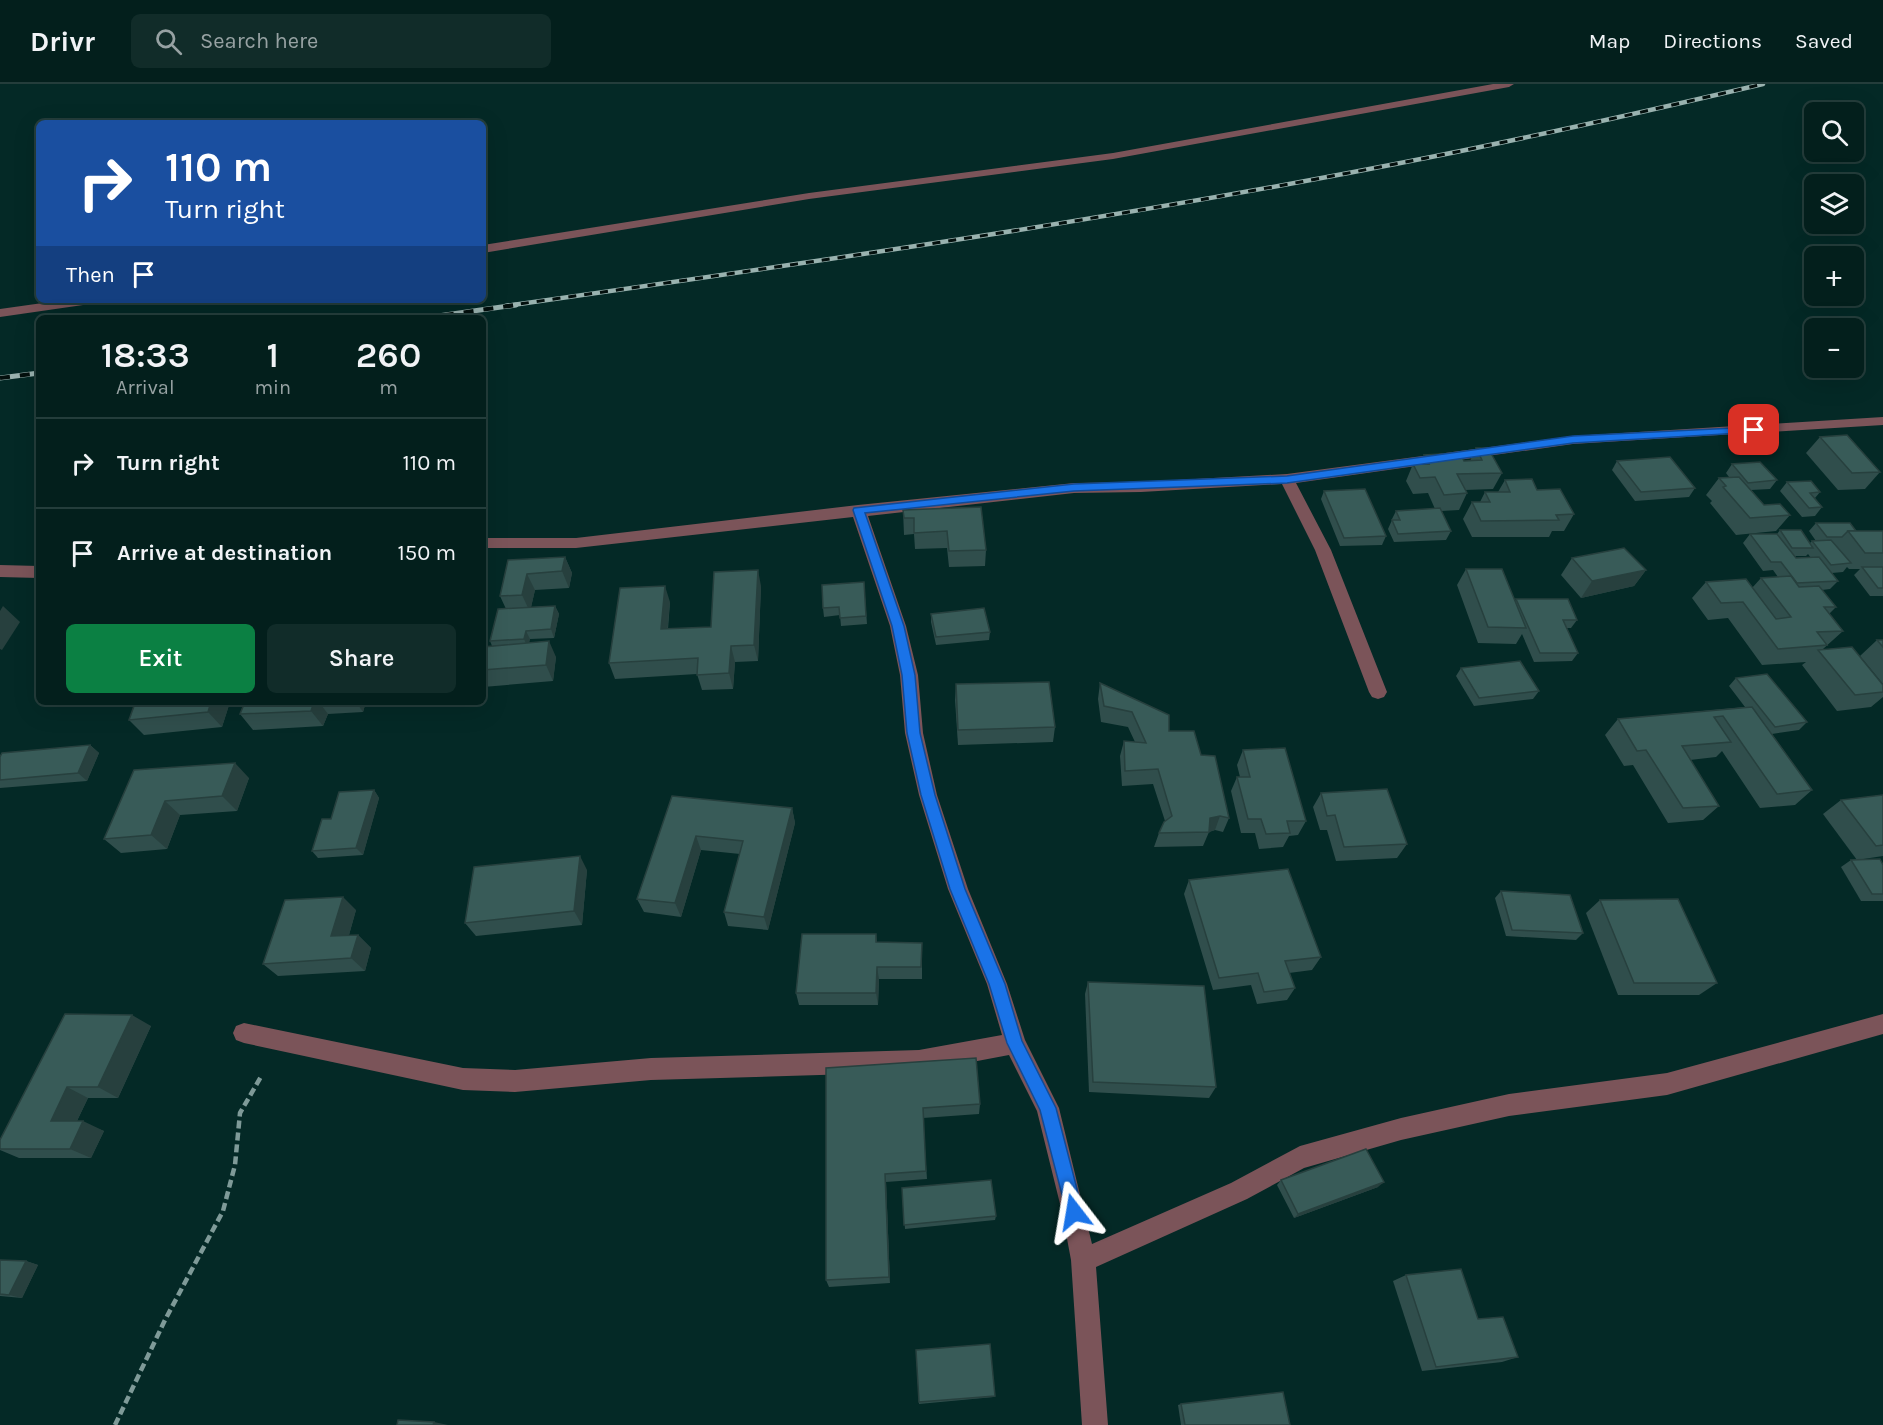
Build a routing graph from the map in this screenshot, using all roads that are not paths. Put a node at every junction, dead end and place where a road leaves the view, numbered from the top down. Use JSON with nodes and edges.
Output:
{"nodes":[{"id":1,"x":1509,"y":84,"type":"edge"},
{"id":2,"x":486,"y":249,"type":"edge"},
{"id":3,"x":69,"y":303,"type":"edge"},
{"id":4,"x":0,"y":313,"type":"edge"},
{"id":5,"x":1883,"y":421,"type":"edge"},
{"id":6,"x":1287,"y":479,"type":"junction"},
{"id":7,"x":858,"y":510,"type":"junction"},
{"id":8,"x":486,"y":543,"type":"edge"},
{"id":9,"x":0,"y":571,"type":"edge"},
{"id":10,"x":36,"y":572,"type":"edge"},
{"id":11,"x":1378,"y":692,"type":"dead end"},
{"id":12,"x":1883,"y":1024,"type":"edge"},
{"id":13,"x":244,"y":1033,"type":"dead end"},
{"id":14,"x":1015,"y":1043,"type":"junction"},
{"id":15,"x":1083,"y":1260,"type":"junction"},
{"id":16,"x":1095,"y":1425,"type":"edge"}],
"edges":[{"from":1,"to":2,"type":"street"},
{"from":3,"to":4,"type":"street"},
{"from":5,"to":6,"type":"street"},
{"from":6,"to":7,"type":"street"},
{"from":6,"to":11,"type":"street"},
{"from":7,"to":8,"type":"street"},
{"from":7,"to":14,"type":"street"},
{"from":9,"to":10,"type":"street"},
{"from":12,"to":15,"type":"street"},
{"from":13,"to":14,"type":"street"},
{"from":14,"to":15,"type":"street"},
{"from":15,"to":16,"type":"street"}]}
